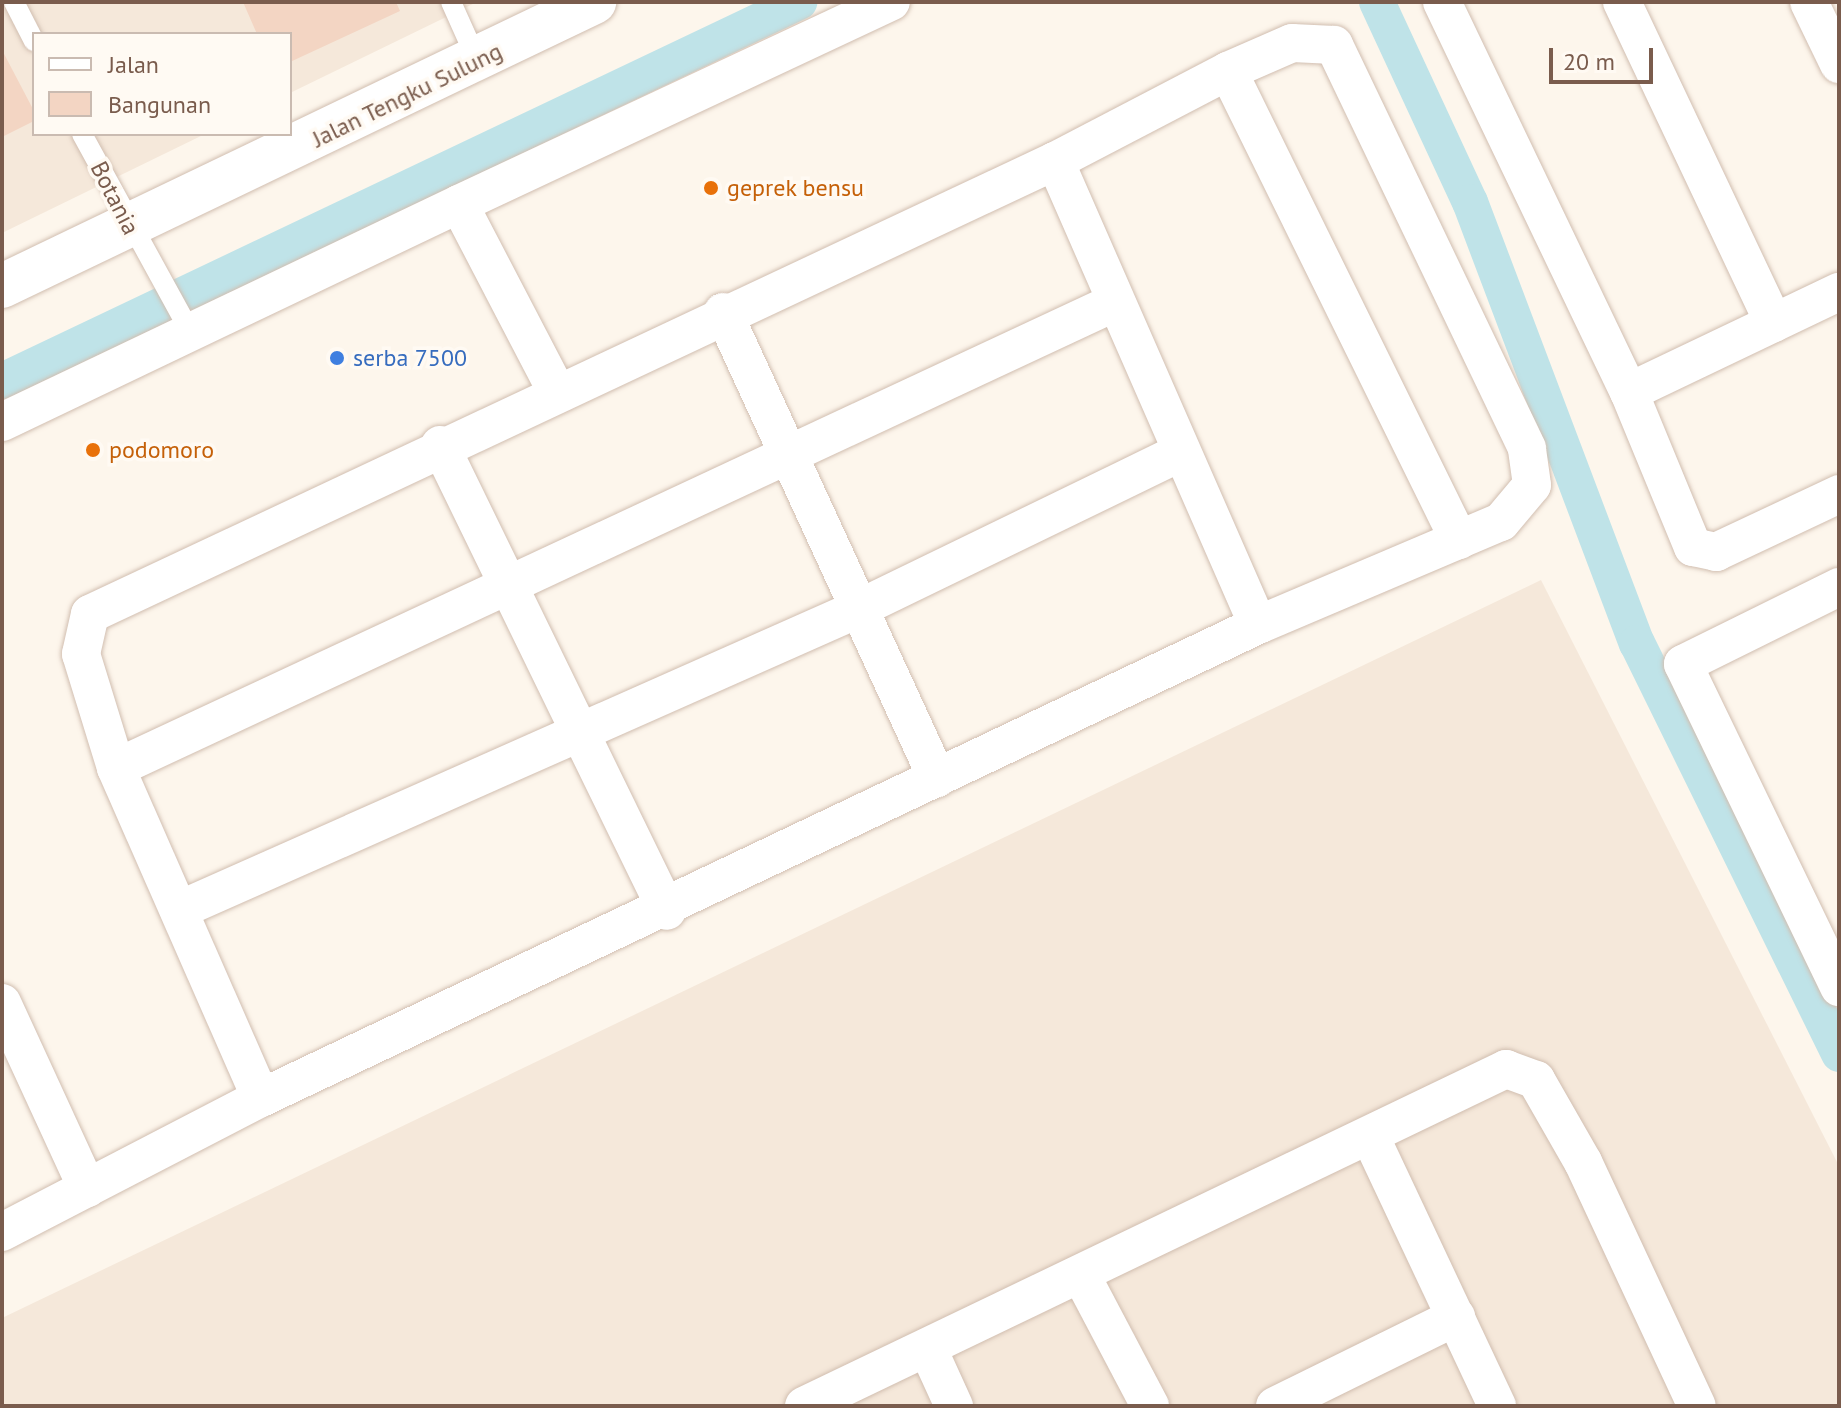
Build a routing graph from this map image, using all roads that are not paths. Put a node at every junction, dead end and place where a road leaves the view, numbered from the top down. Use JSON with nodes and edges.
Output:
{"nodes":[{"id":1,"x":14,"y":2,"type":"edge"},
{"id":2,"x":451,"y":2,"type":"edge"},
{"id":3,"x":594,"y":2,"type":"edge"},
{"id":4,"x":891,"y":2,"type":"edge"},
{"id":5,"x":1442,"y":2,"type":"edge"},
{"id":6,"x":1622,"y":2,"type":"edge"},
{"id":7,"x":1809,"y":2,"type":"edge"},
{"id":8,"x":32,"y":37,"type":"edge"},
{"id":9,"x":478,"y":61,"type":"junction"},
{"id":10,"x":1839,"y":64,"type":"edge"},
{"id":11,"x":1228,"y":71,"type":"junction"},
{"id":12,"x":83,"y":136,"type":"edge"},
{"id":13,"x":1055,"y":161,"type":"junction"},
{"id":14,"x":459,"y":204,"type":"junction"},
{"id":15,"x":138,"y":242,"type":"junction"},
{"id":16,"x":2,"y":286,"type":"edge"},
{"id":17,"x":1839,"y":292,"type":"edge"},
{"id":18,"x":1116,"y":302,"type":"junction"},
{"id":19,"x":723,"y":312,"type":"junction"},
{"id":20,"x":185,"y":323,"type":"junction"},
{"id":21,"x":1774,"y":323,"type":"junction"},
{"id":22,"x":556,"y":390,"type":"junction"},
{"id":23,"x":1629,"y":392,"type":"junction"},
{"id":24,"x":2,"y":422,"type":"edge"},
{"id":25,"x":440,"y":445,"type":"junction"},
{"id":26,"x":1181,"y":452,"type":"junction"},
{"id":27,"x":791,"y":459,"type":"junction"},
{"id":28,"x":1839,"y":494,"type":"edge"},
{"id":29,"x":1459,"y":540,"type":"junction"},
{"id":30,"x":1839,"y":587,"type":"edge"},
{"id":31,"x":508,"y":590,"type":"junction"},
{"id":32,"x":858,"y":609,"type":"junction"},
{"id":33,"x":1258,"y":625,"type":"junction"},
{"id":34,"x":581,"y":730,"type":"junction"},
{"id":35,"x":116,"y":768,"type":"junction"},
{"id":36,"x":937,"y":778,"type":"junction"},
{"id":37,"x":179,"y":910,"type":"junction"},
{"id":38,"x":667,"y":911,"type":"junction"},
{"id":39,"x":1839,"y":987,"type":"edge"},
{"id":40,"x":2,"y":1003,"type":"edge"},
{"id":41,"x":261,"y":1098,"type":"junction"},
{"id":42,"x":1371,"y":1138,"type":"junction"},
{"id":43,"x":87,"y":1188,"type":"junction"},
{"id":44,"x":2,"y":1232,"type":"edge"},
{"id":45,"x":1081,"y":1275,"type":"junction"},
{"id":46,"x":1456,"y":1317,"type":"junction"},
{"id":47,"x":928,"y":1349,"type":"junction"},
{"id":48,"x":1487,"y":1403,"type":"edge"},
{"id":49,"x":804,"y":1406,"type":"edge"},
{"id":50,"x":954,"y":1406,"type":"edge"},
{"id":51,"x":1150,"y":1406,"type":"edge"},
{"id":52,"x":1275,"y":1406,"type":"edge"},
{"id":53,"x":1697,"y":1406,"type":"edge"}],
"edges":[{"from":1,"to":8,"type":"lane"},
{"from":2,"to":9,"type":"lane"},
{"from":3,"to":9,"type":"street","name":"Jalan Tengku Sulung"},
{"from":4,"to":14,"type":"street"},
{"from":5,"to":23,"type":"street"},
{"from":6,"to":21,"type":"street"},
{"from":7,"to":10,"type":"street"},
{"from":9,"to":15,"type":"street","name":"Jalan Tengku Sulung"},
{"from":11,"to":13,"type":"street"},
{"from":11,"to":29,"type":"street"},
{"from":11,"to":29,"type":"street"},
{"from":12,"to":15,"type":"lane","name":"Botania"},
{"from":13,"to":18,"type":"street"},
{"from":13,"to":19,"type":"street"},
{"from":14,"to":20,"type":"street"},
{"from":14,"to":22,"type":"street"},
{"from":15,"to":16,"type":"street","name":"Jalan Tengku Sulung"},
{"from":15,"to":20,"type":"lane","name":"Botania"},
{"from":17,"to":21,"type":"street"},
{"from":18,"to":26,"type":"street"},
{"from":18,"to":27,"type":"street"},
{"from":19,"to":22,"type":"street"},
{"from":19,"to":27,"type":"street"},
{"from":20,"to":24,"type":"street"},
{"from":21,"to":23,"type":"street"},
{"from":22,"to":25,"type":"street"},
{"from":23,"to":28,"type":"street"},
{"from":25,"to":31,"type":"street"},
{"from":25,"to":35,"type":"street"},
{"from":26,"to":32,"type":"street"},
{"from":26,"to":33,"type":"street"},
{"from":27,"to":31,"type":"street"},
{"from":27,"to":32,"type":"street"},
{"from":29,"to":33,"type":"street"},
{"from":30,"to":39,"type":"street"},
{"from":31,"to":34,"type":"street"},
{"from":31,"to":35,"type":"street"},
{"from":32,"to":34,"type":"street"},
{"from":32,"to":36,"type":"street"},
{"from":33,"to":36,"type":"street"},
{"from":34,"to":37,"type":"street"},
{"from":34,"to":38,"type":"street"},
{"from":35,"to":37,"type":"street"},
{"from":36,"to":38,"type":"street"},
{"from":37,"to":41,"type":"street"},
{"from":38,"to":41,"type":"street"},
{"from":40,"to":43,"type":"street"},
{"from":41,"to":43,"type":"street"},
{"from":42,"to":45,"type":"street"},
{"from":42,"to":46,"type":"street"},
{"from":42,"to":53,"type":"street"},
{"from":43,"to":44,"type":"street"},
{"from":45,"to":47,"type":"street"},
{"from":45,"to":51,"type":"street"},
{"from":46,"to":48,"type":"street"},
{"from":46,"to":52,"type":"street"},
{"from":47,"to":49,"type":"street"},
{"from":47,"to":50,"type":"street"}]}
